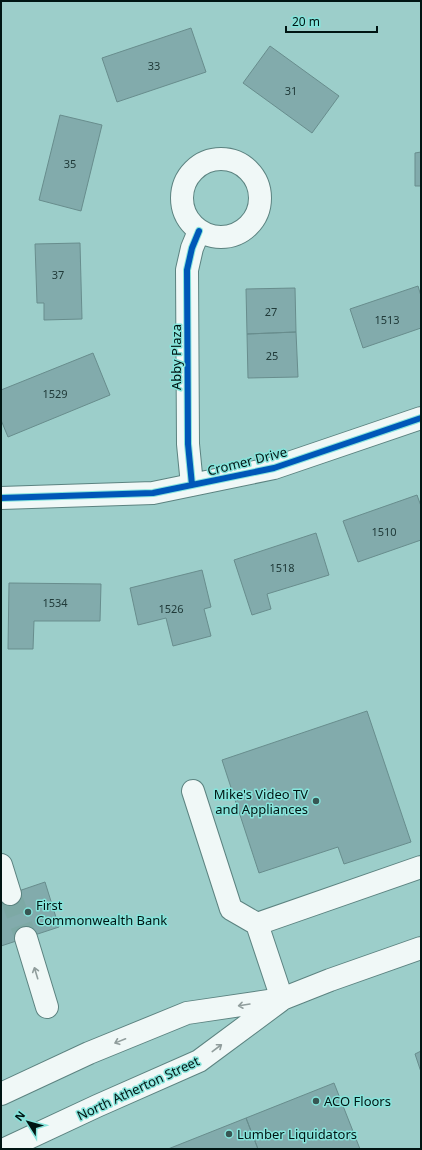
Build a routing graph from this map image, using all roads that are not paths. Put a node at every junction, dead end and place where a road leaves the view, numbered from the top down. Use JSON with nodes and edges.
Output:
{"nodes":[{"id":1,"x":199,"y":231,"type":"dead end"},
{"id":2,"x":421,"y":418,"type":"edge"},
{"id":3,"x":192,"y":485,"type":"junction"},
{"id":4,"x":1,"y":498,"type":"edge"},
{"id":5,"x":193,"y":791,"type":"dead end"},
{"id":6,"x":1,"y":865,"type":"edge"},
{"id":7,"x":421,"y":867,"type":"edge"},
{"id":8,"x":10,"y":894,"type":"tunnel mouth"},
{"id":9,"x":257,"y":924,"type":"junction"},
{"id":10,"x":26,"y":938,"type":"tunnel mouth"},
{"id":11,"x":421,"y":948,"type":"edge"},
{"id":12,"x":282,"y":999,"type":"junction"},
{"id":13,"x":47,"y":1007,"type":"dead end"},
{"id":14,"x":1,"y":1094,"type":"edge"},
{"id":15,"x":5,"y":1149,"type":"edge"}],
"edges":[{"from":1,"to":3,"type":"main road","name":"Abby Plaza"},
{"from":2,"to":3,"type":"main road","name":"Cromer Drive"},
{"from":3,"to":4,"type":"main road","name":"Cromer Drive"},
{"from":5,"to":9,"type":"main road"},
{"from":6,"to":8,"type":"main road"},
{"from":7,"to":9,"type":"main road"},
{"from":9,"to":12,"type":"main road"},
{"from":13,"to":10,"type":"main road","one_way":true},
{"from":11,"to":12,"type":"main road","name":"North Atherton Street"},
{"from":12,"to":14,"type":"main road","name":"North Atherton Street","one_way":true},
{"from":15,"to":12,"type":"main road","name":"North Atherton Street","one_way":true}]}
